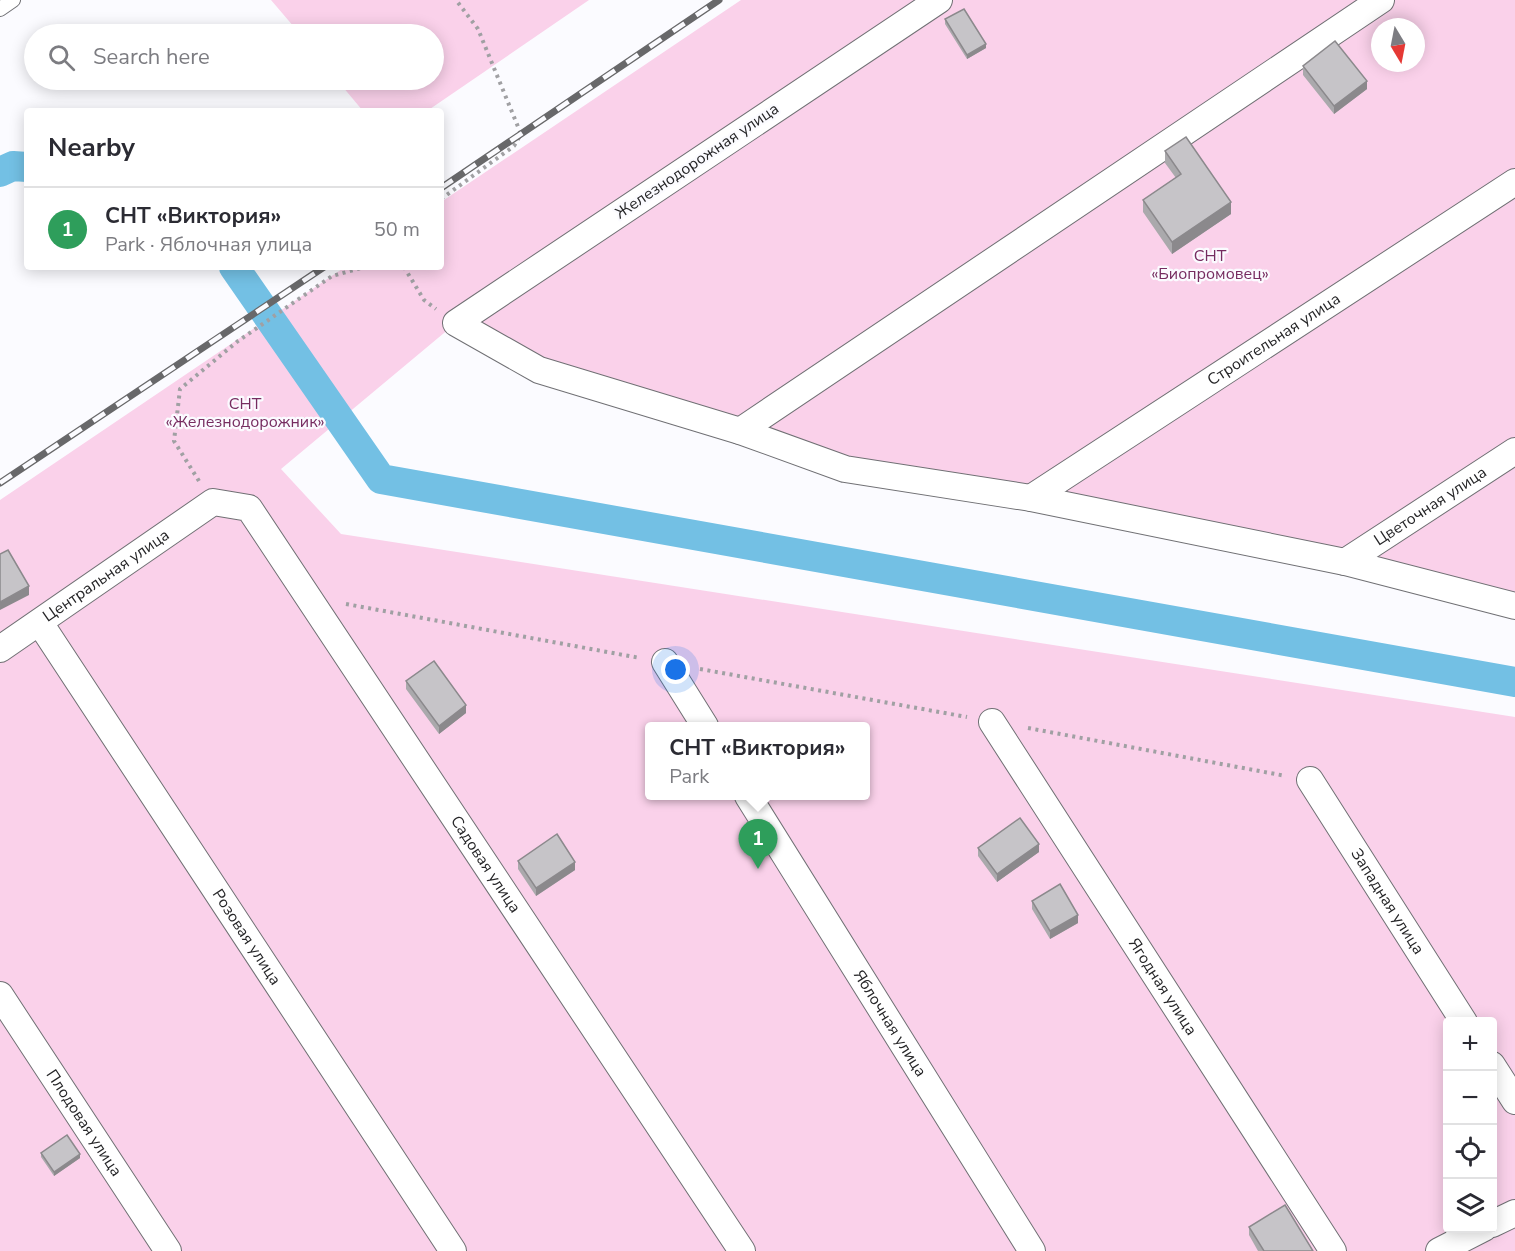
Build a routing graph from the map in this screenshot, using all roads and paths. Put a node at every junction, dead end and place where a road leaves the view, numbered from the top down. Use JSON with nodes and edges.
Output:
{"nodes":[{"id":1,"x":13,"y":0,"type":"edge"},
{"id":2,"x":456,"y":0,"type":"edge"},
{"id":3,"x":939,"y":0,"type":"edge"},
{"id":4,"x":1381,"y":0,"type":"edge"},
{"id":5,"x":0,"y":9,"type":"edge"},
{"id":6,"x":1515,"y":182,"type":"edge"},
{"id":7,"x":444,"y":197,"type":"edge"},
{"id":8,"x":354,"y":270,"type":"edge"},
{"id":9,"x":406,"y":270,"type":"edge"},
{"id":10,"x":456,"y":323,"type":"junction"},
{"id":11,"x":740,"y":431,"type":"junction"},
{"id":12,"x":1515,"y":451,"type":"edge"},
{"id":13,"x":1031,"y":498,"type":"junction"},
{"id":14,"x":213,"y":502,"type":"junction"},
{"id":15,"x":1345,"y":562,"type":"junction"},
{"id":16,"x":309,"y":597,"type":"junction"},
{"id":17,"x":1515,"y":606,"type":"edge"},
{"id":18,"x":40,"y":623,"type":"junction"},
{"id":19,"x":0,"y":650,"type":"edge"},
{"id":20,"x":665,"y":662,"type":"junction"},
{"id":21,"x":702,"y":722,"type":"edge"},
{"id":22,"x":992,"y":722,"type":"junction"},
{"id":23,"x":1310,"y":780,"type":"joint"},
{"id":24,"x":751,"y":800,"type":"edge"},
{"id":25,"x":0,"y":995,"type":"edge"},
{"id":26,"x":1461,"y":1017,"type":"edge"},
{"id":27,"x":1496,"y":1071,"type":"edge"},
{"id":28,"x":1515,"y":1101,"type":"edge"},
{"id":29,"x":1515,"y":1213,"type":"edge"},
{"id":30,"x":1497,"y":1222,"type":"edge"},
{"id":31,"x":1474,"y":1233,"type":"edge"},
{"id":32,"x":168,"y":1251,"type":"edge"},
{"id":33,"x":453,"y":1251,"type":"edge"},
{"id":34,"x":742,"y":1251,"type":"edge"},
{"id":35,"x":1032,"y":1251,"type":"edge"},
{"id":36,"x":1333,"y":1251,"type":"edge"},
{"id":37,"x":1438,"y":1251,"type":"edge"}],
"edges":[{"from":1,"to":5,"type":"lane"},
{"from":2,"to":7,"type":"path"},
{"from":3,"to":10,"type":"street","name":"Железнодорожная улица"},
{"from":4,"to":11,"type":"street"},
{"from":6,"to":13,"type":"street","name":"Строительная улица"},
{"from":8,"to":14,"type":"path"},
{"from":9,"to":10,"type":"path"},
{"from":10,"to":11,"type":"street"},
{"from":11,"to":13,"type":"street"},
{"from":12,"to":15,"type":"street","name":"Цветочная улица"},
{"from":13,"to":15,"type":"street"},
{"from":14,"to":16,"type":"street","name":"Садовая улица"},
{"from":14,"to":18,"type":"street","name":"Центральная улица"},
{"from":15,"to":17,"type":"street"},
{"from":16,"to":20,"type":"path"},
{"from":16,"to":34,"type":"street","name":"Садовая улица"},
{"from":18,"to":19,"type":"street","name":"Центральная улица"},
{"from":18,"to":33,"type":"street","name":"Розовая улица"},
{"from":20,"to":21,"type":"street"},
{"from":20,"to":22,"type":"path"},
{"from":22,"to":23,"type":"path"},
{"from":22,"to":36,"type":"street","name":"Ягодная улица"},
{"from":23,"to":26,"type":"street","name":"Западная улица"},
{"from":24,"to":35,"type":"street","name":"Яблочная улица"},
{"from":25,"to":32,"type":"street","name":"Плодовая улица"},
{"from":27,"to":28,"type":"street"},
{"from":29,"to":30,"type":"street"},
{"from":31,"to":37,"type":"street"}]}
